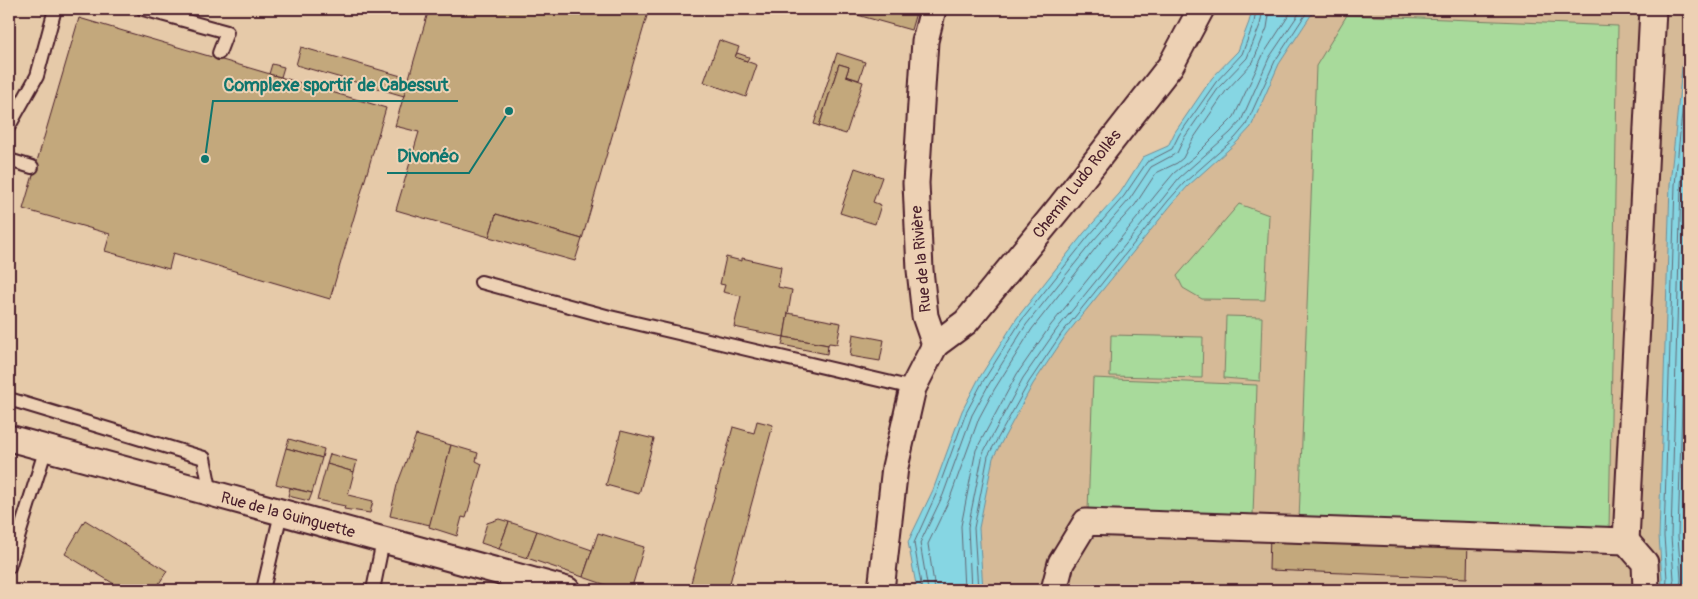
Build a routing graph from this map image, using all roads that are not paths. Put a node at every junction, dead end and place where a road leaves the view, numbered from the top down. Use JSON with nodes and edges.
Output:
{"nodes":[{"id":1,"x":55,"y":9,"type":"edge"},
{"id":2,"x":143,"y":9,"type":"edge"},
{"id":3,"x":934,"y":9,"type":"edge"},
{"id":4,"x":1201,"y":9,"type":"edge"},
{"id":5,"x":1653,"y":9,"type":"edge"},
{"id":6,"x":219,"y":53,"type":"dead end"},
{"id":7,"x":9,"y":126,"type":"edge"},
{"id":8,"x":9,"y":160,"type":"edge"},
{"id":9,"x":32,"y":167,"type":"dead end"},
{"id":10,"x":481,"y":282,"type":"dead end"},
{"id":11,"x":935,"y":345,"type":"junction"},
{"id":12,"x":913,"y":388,"type":"junction"},
{"id":13,"x":9,"y":399,"type":"edge"},
{"id":14,"x":9,"y":438,"type":"edge"},
{"id":15,"x":46,"y":448,"type":"junction"},
{"id":16,"x":211,"y":494,"type":"junction"},
{"id":17,"x":281,"y":513,"type":"junction"},
{"id":18,"x":383,"y":541,"type":"junction"},
{"id":19,"x":1626,"y":541,"type":"junction"},
{"id":20,"x":9,"y":567,"type":"edge"},
{"id":21,"x":263,"y":590,"type":"edge"},
{"id":22,"x":373,"y":590,"type":"edge"},
{"id":23,"x":567,"y":590,"type":"edge"},
{"id":24,"x":882,"y":590,"type":"edge"},
{"id":25,"x":1054,"y":590,"type":"edge"},
{"id":26,"x":1646,"y":590,"type":"edge"}],
"edges":[{"from":1,"to":7,"type":"lane"},
{"from":2,"to":6,"type":"lane"},
{"from":3,"to":11,"type":"street","name":"Rue de la Rivière"},
{"from":4,"to":11,"type":"street","name":"Chemin Ludo Rollès"},
{"from":5,"to":19,"type":"street"},
{"from":8,"to":9,"type":"lane"},
{"from":10,"to":12,"type":"lane"},
{"from":11,"to":12,"type":"street"},
{"from":12,"to":24,"type":"street"},
{"from":13,"to":16,"type":"lane"},
{"from":14,"to":15,"type":"street","name":"Rue de la Guinguette"},
{"from":15,"to":16,"type":"street","name":"Rue de la Guinguette"},
{"from":15,"to":20,"type":"lane"},
{"from":16,"to":17,"type":"street","name":"Rue de la Guinguette"},
{"from":17,"to":18,"type":"street","name":"Rue de la Guinguette"},
{"from":17,"to":21,"type":"lane"},
{"from":18,"to":22,"type":"lane"},
{"from":18,"to":23,"type":"street","name":"Rue de la Guinguette"},
{"from":19,"to":25,"type":"street"},
{"from":19,"to":26,"type":"street"}]}
